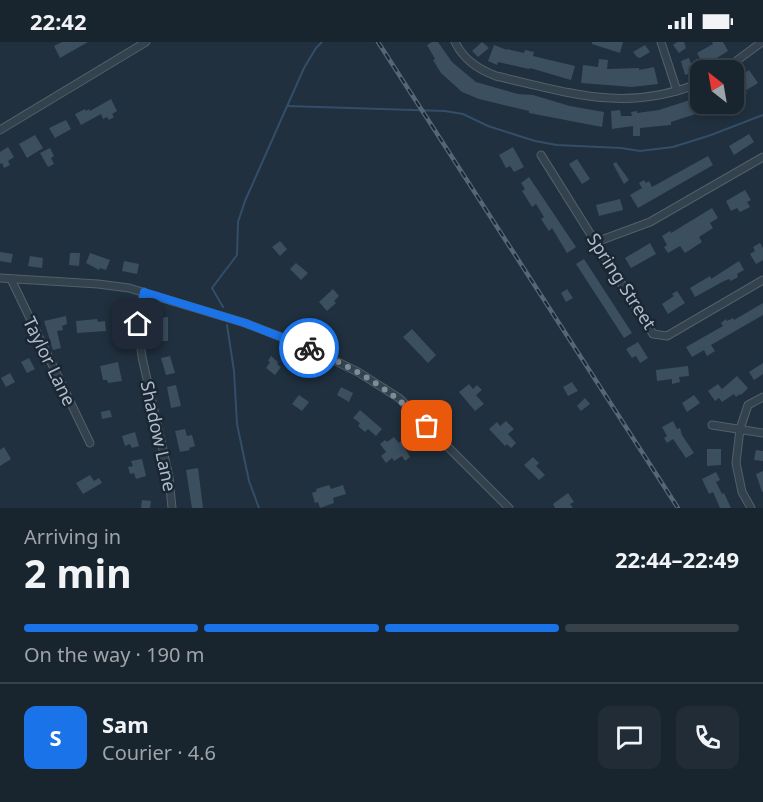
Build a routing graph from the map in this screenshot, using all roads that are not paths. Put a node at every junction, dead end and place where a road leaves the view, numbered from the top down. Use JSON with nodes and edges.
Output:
{"nodes":[{"id":1,"x":146,"y":42,"type":"edge"},
{"id":2,"x":455,"y":42,"type":"edge"},
{"id":3,"x":661,"y":42,"type":"edge"},
{"id":4,"x":762,"y":42,"type":"edge"},
{"id":5,"x":738,"y":60,"type":"edge"},
{"id":6,"x":690,"y":86,"type":"edge"},
{"id":7,"x":677,"y":91,"type":"junction"},
{"id":8,"x":0,"y":130,"type":"edge"},
{"id":9,"x":541,"y":155,"type":"dead end"},
{"id":10,"x":763,"y":158,"type":"edge"},
{"id":11,"x":596,"y":242,"type":"junction"},
{"id":12,"x":0,"y":278,"type":"edge"},
{"id":13,"x":11,"y":279,"type":"junction"},
{"id":14,"x":763,"y":280,"type":"edge"},
{"id":15,"x":144,"y":292,"type":"junction"},
{"id":16,"x":763,"y":397,"type":"edge"},
{"id":17,"x":712,"y":425,"type":"dead end"},
{"id":18,"x":740,"y":429,"type":"junction"},
{"id":19,"x":763,"y":433,"type":"edge"},
{"id":20,"x":90,"y":443,"type":"dead end"},
{"id":21,"x":172,"y":508,"type":"edge"},
{"id":22,"x":508,"y":508,"type":"edge"},
{"id":23,"x":751,"y":508,"type":"edge"}],
"edges":[{"from":1,"to":8,"type":"street"},
{"from":2,"to":7,"type":"street"},
{"from":3,"to":7,"type":"street"},
{"from":4,"to":5,"type":"street"},
{"from":6,"to":7,"type":"street"},
{"from":9,"to":11,"type":"street","name":"Spring Street"},
{"from":10,"to":11,"type":"street"},
{"from":11,"to":14,"type":"street","name":"Spring Street"},
{"from":12,"to":13,"type":"street"},
{"from":13,"to":15,"type":"street"},
{"from":13,"to":20,"type":"street","name":"Taylor Lane"},
{"from":15,"to":21,"type":"street","name":"Shadow Lane"},
{"from":15,"to":22,"type":"street"},
{"from":16,"to":18,"type":"street"},
{"from":17,"to":18,"type":"street"},
{"from":18,"to":19,"type":"street"},
{"from":18,"to":23,"type":"street"}]}
